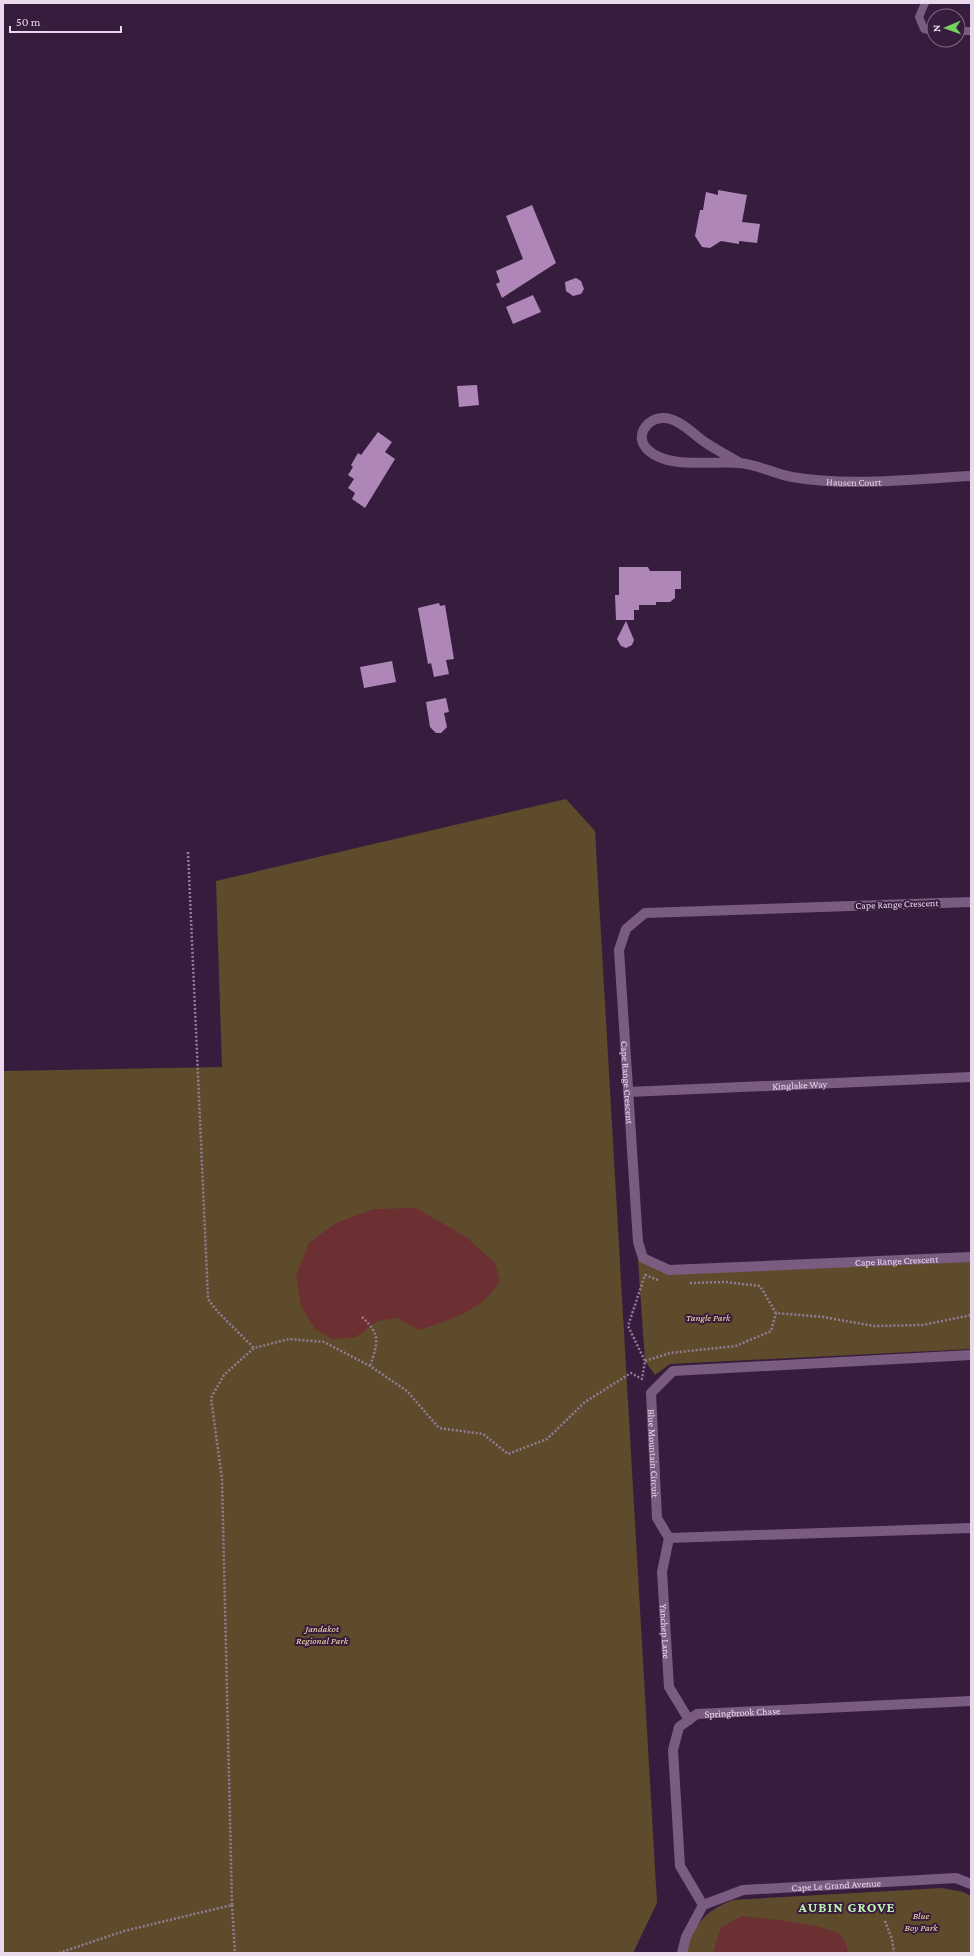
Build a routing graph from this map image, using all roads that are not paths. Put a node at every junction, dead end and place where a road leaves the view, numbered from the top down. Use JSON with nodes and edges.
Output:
{"nodes":[{"id":1,"x":926,"y":3,"type":"edge"},
{"id":2,"x":926,"y":29,"type":"edge"},
{"id":3,"x":740,"y":462,"type":"junction"},
{"id":4,"x":971,"y":476,"type":"edge"},
{"id":5,"x":971,"y":902,"type":"edge"},
{"id":6,"x":971,"y":1077,"type":"edge"},
{"id":7,"x":628,"y":1092,"type":"junction"},
{"id":8,"x":971,"y":1257,"type":"edge"},
{"id":9,"x":971,"y":1355,"type":"edge"},
{"id":10,"x":971,"y":1528,"type":"edge"},
{"id":11,"x":669,"y":1538,"type":"junction"},
{"id":12,"x":971,"y":1701,"type":"edge"},
{"id":13,"x":689,"y":1720,"type":"junction"},
{"id":14,"x":971,"y":1884,"type":"edge"},
{"id":15,"x":703,"y":1905,"type":"junction"},
{"id":16,"x":682,"y":1953,"type":"edge"}],
"edges":[{"from":1,"to":2,"type":"lane"},
{"from":3,"to":3,"type":"street","name":"Hausen Court"},
{"from":3,"to":4,"type":"street","name":"Hausen Court"},
{"from":5,"to":7,"type":"street","name":"Cape Range Crescent"},
{"from":6,"to":7,"type":"street","name":"Kinglake Way"},
{"from":7,"to":8,"type":"street","name":"Cape Range Crescent"},
{"from":9,"to":11,"type":"street","name":"Blue Mountain Circuit"},
{"from":10,"to":11,"type":"street"},
{"from":11,"to":13,"type":"street","name":"Yanchep Lane"},
{"from":12,"to":13,"type":"street","name":"Springbrook Chase"},
{"from":13,"to":15,"type":"street"},
{"from":14,"to":15,"type":"street","name":"Cape Le Grand Avenue"},
{"from":15,"to":16,"type":"street"}]}
